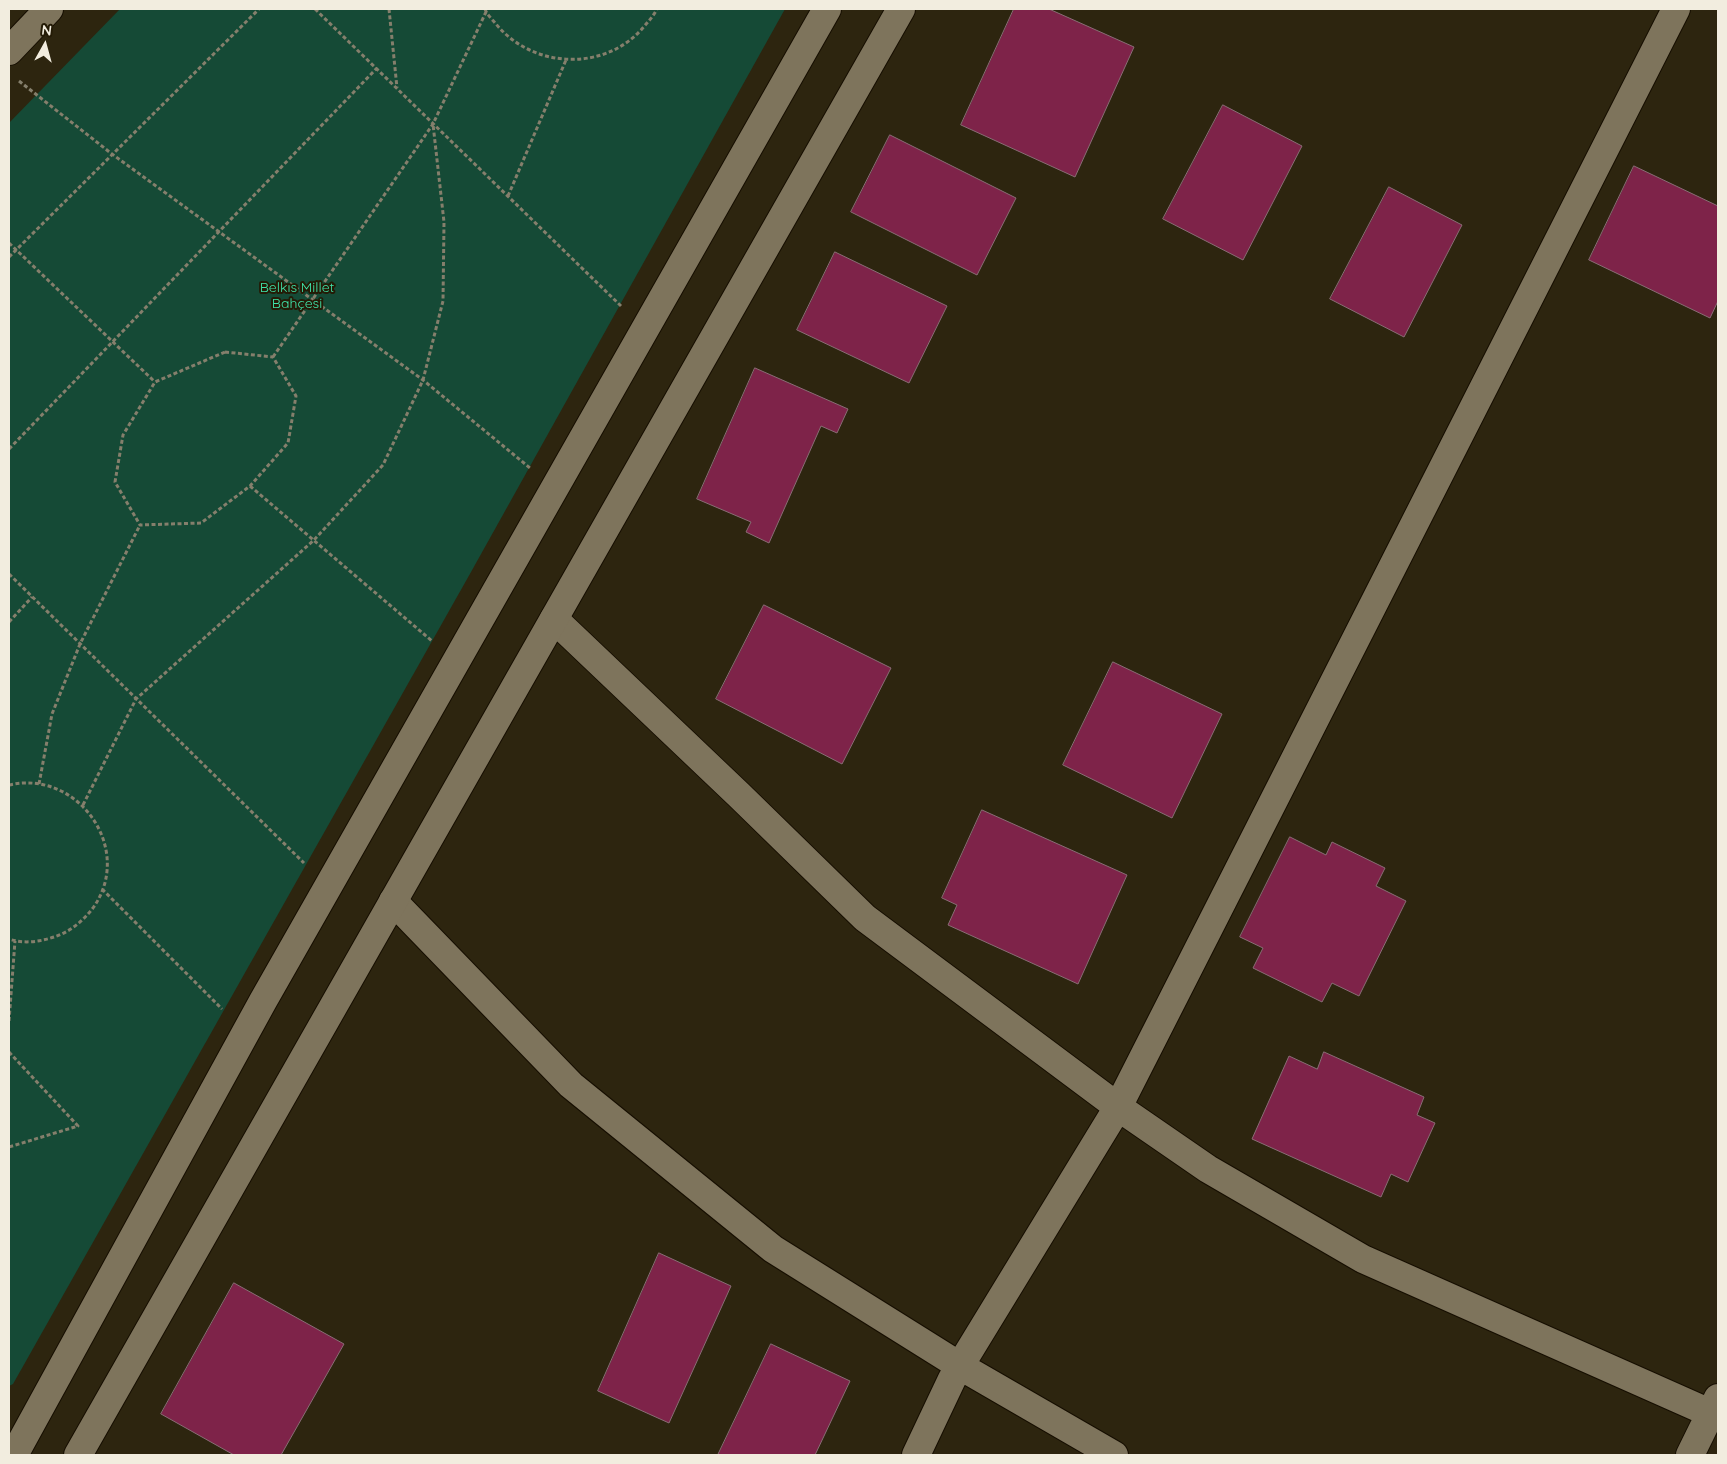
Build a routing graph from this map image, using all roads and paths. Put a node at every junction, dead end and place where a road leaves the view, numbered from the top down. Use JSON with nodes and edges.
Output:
{"nodes":[{"id":1,"x":49,"y":9,"type":"edge"},
{"id":2,"x":258,"y":9,"type":"edge"},
{"id":3,"x":315,"y":9,"type":"edge"},
{"id":4,"x":389,"y":9,"type":"edge"},
{"id":5,"x":657,"y":9,"type":"edge"},
{"id":6,"x":827,"y":9,"type":"edge"},
{"id":7,"x":901,"y":9,"type":"edge"},
{"id":8,"x":1676,"y":9,"type":"edge"},
{"id":9,"x":485,"y":10,"type":"edge"},
{"id":10,"x":9,"y":51,"type":"edge"},
{"id":11,"x":566,"y":60,"type":"junction"},
{"id":12,"x":377,"y":68,"type":"junction"},
{"id":13,"x":16,"y":79,"type":"dead end"},
{"id":14,"x":397,"y":89,"type":"junction"},
{"id":15,"x":433,"y":124,"type":"junction"},
{"id":16,"x":112,"y":154,"type":"junction"},
{"id":17,"x":508,"y":196,"type":"junction"},
{"id":18,"x":219,"y":232,"type":"junction"},
{"id":19,"x":9,"y":243,"type":"edge"},
{"id":20,"x":16,"y":250,"type":"junction"},
{"id":21,"x":9,"y":257,"type":"edge"},
{"id":22,"x":312,"y":300,"type":"junction"},
{"id":23,"x":645,"y":329,"type":"junction"},
{"id":24,"x":113,"y":342,"type":"junction"},
{"id":25,"x":274,"y":357,"type":"junction"},
{"id":26,"x":423,"y":380,"type":"junction"},
{"id":27,"x":155,"y":382,"type":"junction"},
{"id":28,"x":9,"y":449,"type":"edge"},
{"id":29,"x":250,"y":486,"type":"junction"},
{"id":30,"x":554,"y":488,"type":"junction"},
{"id":31,"x":140,"y":525,"type":"junction"},
{"id":32,"x":314,"y":540,"type":"junction"},
{"id":33,"x":9,"y":574,"type":"edge"},
{"id":34,"x":32,"y":597,"type":"junction"},
{"id":35,"x":554,"y":619,"type":"junction"},
{"id":36,"x":9,"y":622,"type":"edge"},
{"id":37,"x":80,"y":644,"type":"junction"},
{"id":38,"x":456,"y":662,"type":"junction"},
{"id":39,"x":136,"y":699,"type":"junction"},
{"id":40,"x":38,"y":784,"type":"junction"},
{"id":41,"x":9,"y":786,"type":"edge"},
{"id":42,"x":83,"y":805,"type":"junction"},
{"id":43,"x":328,"y":886,"type":"junction"},
{"id":44,"x":102,"y":889,"type":"junction"},
{"id":45,"x":393,"y":901,"type":"junction"},
{"id":46,"x":9,"y":939,"type":"edge"},
{"id":47,"x":15,"y":941,"type":"junction"},
{"id":48,"x":9,"y":1021,"type":"edge"},
{"id":49,"x":246,"y":1032,"type":"junction"},
{"id":50,"x":9,"y":1052,"type":"edge"},
{"id":51,"x":1118,"y":1107,"type":"junction"},
{"id":52,"x":9,"y":1147,"type":"edge"},
{"id":53,"x":960,"y":1366,"type":"junction"},
{"id":54,"x":1716,"y":1409,"type":"edge"},
{"id":55,"x":14,"y":1455,"type":"edge"},
{"id":56,"x":78,"y":1455,"type":"edge"},
{"id":57,"x":916,"y":1455,"type":"edge"},
{"id":58,"x":1114,"y":1455,"type":"edge"},
{"id":59,"x":1690,"y":1455,"type":"edge"}],
"edges":[{"from":1,"to":10,"type":"street"},
{"from":2,"to":16,"type":"path"},
{"from":3,"to":12,"type":"path"},
{"from":4,"to":14,"type":"path"},
{"from":5,"to":11,"type":"path"},
{"from":6,"to":23,"type":"street"},
{"from":7,"to":35,"type":"street"},
{"from":8,"to":51,"type":"street"},
{"from":9,"to":11,"type":"path"},
{"from":9,"to":15,"type":"path"},
{"from":11,"to":17,"type":"path"},
{"from":12,"to":14,"type":"path"},
{"from":12,"to":18,"type":"path"},
{"from":13,"to":16,"type":"path"},
{"from":14,"to":15,"type":"path"},
{"from":15,"to":17,"type":"path"},
{"from":15,"to":22,"type":"path"},
{"from":15,"to":26,"type":"path"},
{"from":16,"to":18,"type":"path"},
{"from":16,"to":20,"type":"path"},
{"from":17,"to":23,"type":"path"},
{"from":18,"to":22,"type":"path"},
{"from":18,"to":24,"type":"path"},
{"from":19,"to":20,"type":"path"},
{"from":20,"to":21,"type":"path"},
{"from":20,"to":24,"type":"path"},
{"from":22,"to":25,"type":"path"},
{"from":22,"to":26,"type":"path"},
{"from":23,"to":30,"type":"street"},
{"from":24,"to":27,"type":"path"},
{"from":24,"to":28,"type":"path"},
{"from":25,"to":27,"type":"path"},
{"from":25,"to":29,"type":"path"},
{"from":26,"to":30,"type":"path"},
{"from":26,"to":32,"type":"path"},
{"from":27,"to":31,"type":"path"},
{"from":29,"to":31,"type":"path"},
{"from":29,"to":32,"type":"path"},
{"from":30,"to":38,"type":"street"},
{"from":31,"to":37,"type":"path"},
{"from":32,"to":38,"type":"path"},
{"from":32,"to":39,"type":"path"},
{"from":33,"to":34,"type":"path"},
{"from":34,"to":36,"type":"path"},
{"from":34,"to":37,"type":"path"},
{"from":35,"to":45,"type":"street"},
{"from":35,"to":51,"type":"street"},
{"from":37,"to":39,"type":"path"},
{"from":37,"to":40,"type":"path"},
{"from":38,"to":43,"type":"street"},
{"from":39,"to":42,"type":"path"},
{"from":39,"to":43,"type":"path"},
{"from":40,"to":41,"type":"path"},
{"from":40,"to":42,"type":"path"},
{"from":42,"to":44,"type":"path"},
{"from":43,"to":49,"type":"street"},
{"from":44,"to":47,"type":"path"},
{"from":44,"to":49,"type":"path"},
{"from":45,"to":53,"type":"street"},
{"from":45,"to":56,"type":"street"},
{"from":46,"to":47,"type":"path"},
{"from":47,"to":48,"type":"path"},
{"from":49,"to":55,"type":"street"},
{"from":50,"to":52,"type":"path"},
{"from":51,"to":53,"type":"street"},
{"from":51,"to":54,"type":"street"},
{"from":53,"to":57,"type":"street"},
{"from":53,"to":58,"type":"street"},
{"from":54,"to":59,"type":"street"}]}
